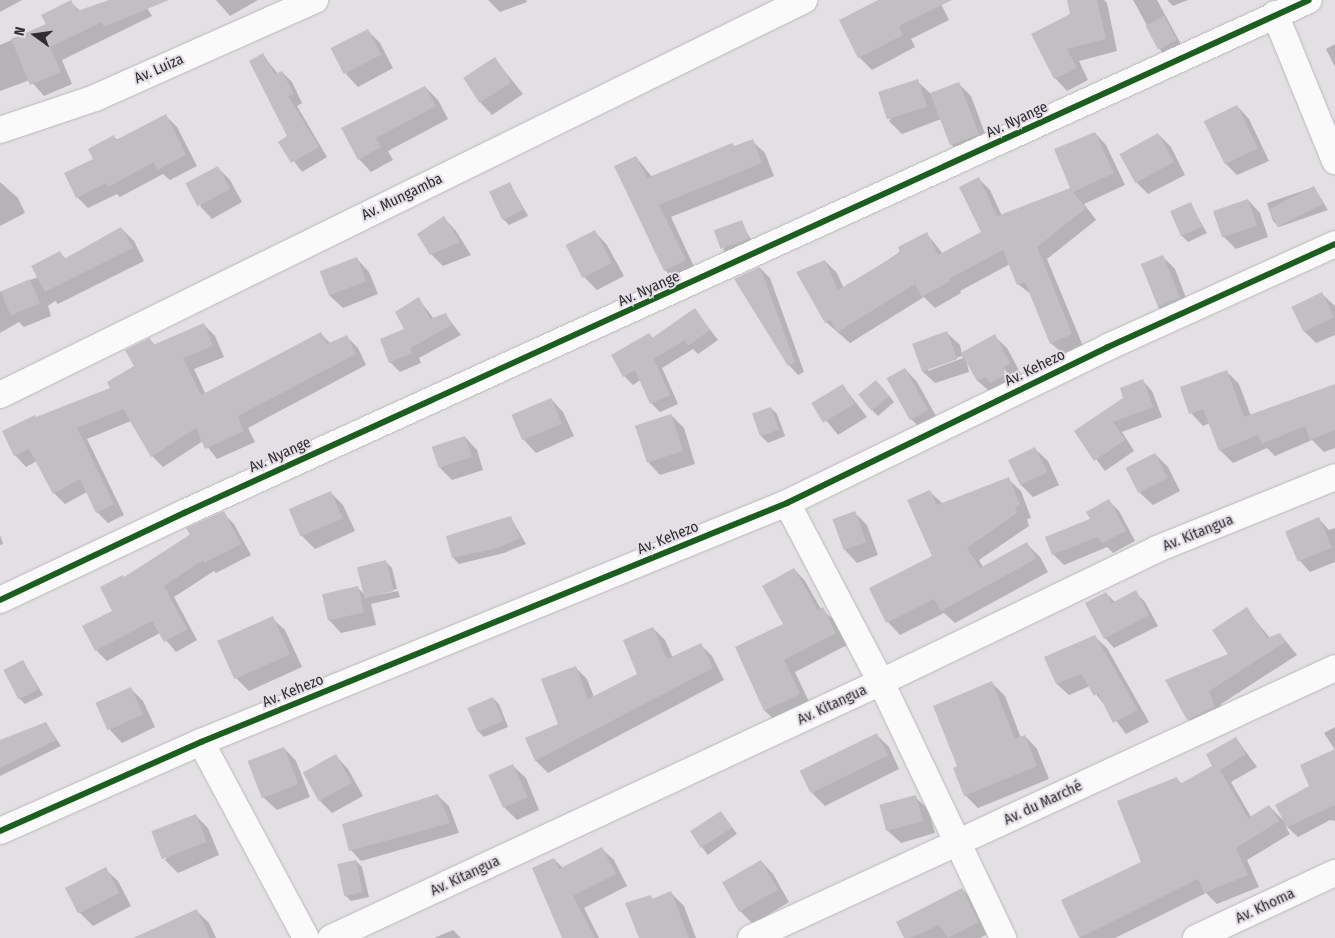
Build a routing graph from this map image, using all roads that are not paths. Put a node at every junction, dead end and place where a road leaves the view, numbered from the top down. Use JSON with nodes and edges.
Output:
{"nodes":[{"id":1,"x":315,"y":0,"type":"edge"},
{"id":2,"x":804,"y":0,"type":"edge"},
{"id":3,"x":1309,"y":0,"type":"edge"},
{"id":4,"x":1275,"y":14,"type":"junction"},
{"id":5,"x":0,"y":130,"type":"edge"},
{"id":6,"x":1335,"y":161,"type":"edge"},
{"id":7,"x":1335,"y":244,"type":"edge"},
{"id":8,"x":0,"y":395,"type":"edge"},
{"id":9,"x":1335,"y":477,"type":"edge"},
{"id":10,"x":787,"y":502,"type":"junction"},
{"id":11,"x":0,"y":600,"type":"edge"},
{"id":12,"x":1335,"y":668,"type":"edge"},
{"id":13,"x":882,"y":682,"type":"junction"},
{"id":14,"x":201,"y":742,"type":"junction"},
{"id":15,"x":0,"y":831,"type":"edge"},
{"id":16,"x":959,"y":841,"type":"junction"},
{"id":17,"x":1335,"y":873,"type":"edge"},
{"id":18,"x":306,"y":938,"type":"edge"},
{"id":19,"x":331,"y":938,"type":"edge"},
{"id":20,"x":751,"y":938,"type":"edge"},
{"id":21,"x":1003,"y":938,"type":"edge"},
{"id":22,"x":1196,"y":938,"type":"edge"}],
"edges":[{"from":1,"to":5,"type":"street","name":"Av. Luiza"},
{"from":2,"to":8,"type":"street","name":"Av. Mungamba"},
{"from":3,"to":4,"type":"street","name":"Av. Nyange"},
{"from":4,"to":6,"type":"street"},
{"from":4,"to":11,"type":"street","name":"Av. Nyange"},
{"from":7,"to":10,"type":"street","name":"Av. Kehezo"},
{"from":9,"to":13,"type":"street","name":"Av. Kitangua"},
{"from":10,"to":13,"type":"street"},
{"from":10,"to":14,"type":"street","name":"Av. Kehezo"},
{"from":12,"to":16,"type":"street","name":"Av. du Marché"},
{"from":13,"to":16,"type":"street"},
{"from":13,"to":19,"type":"street","name":"Av. Kitangua"},
{"from":14,"to":15,"type":"street","name":"Av. Kehezo"},
{"from":14,"to":18,"type":"street"},
{"from":16,"to":20,"type":"street","name":"Av. du Marché"},
{"from":16,"to":21,"type":"street"},
{"from":17,"to":22,"type":"street","name":"Av. Khoma"}]}
